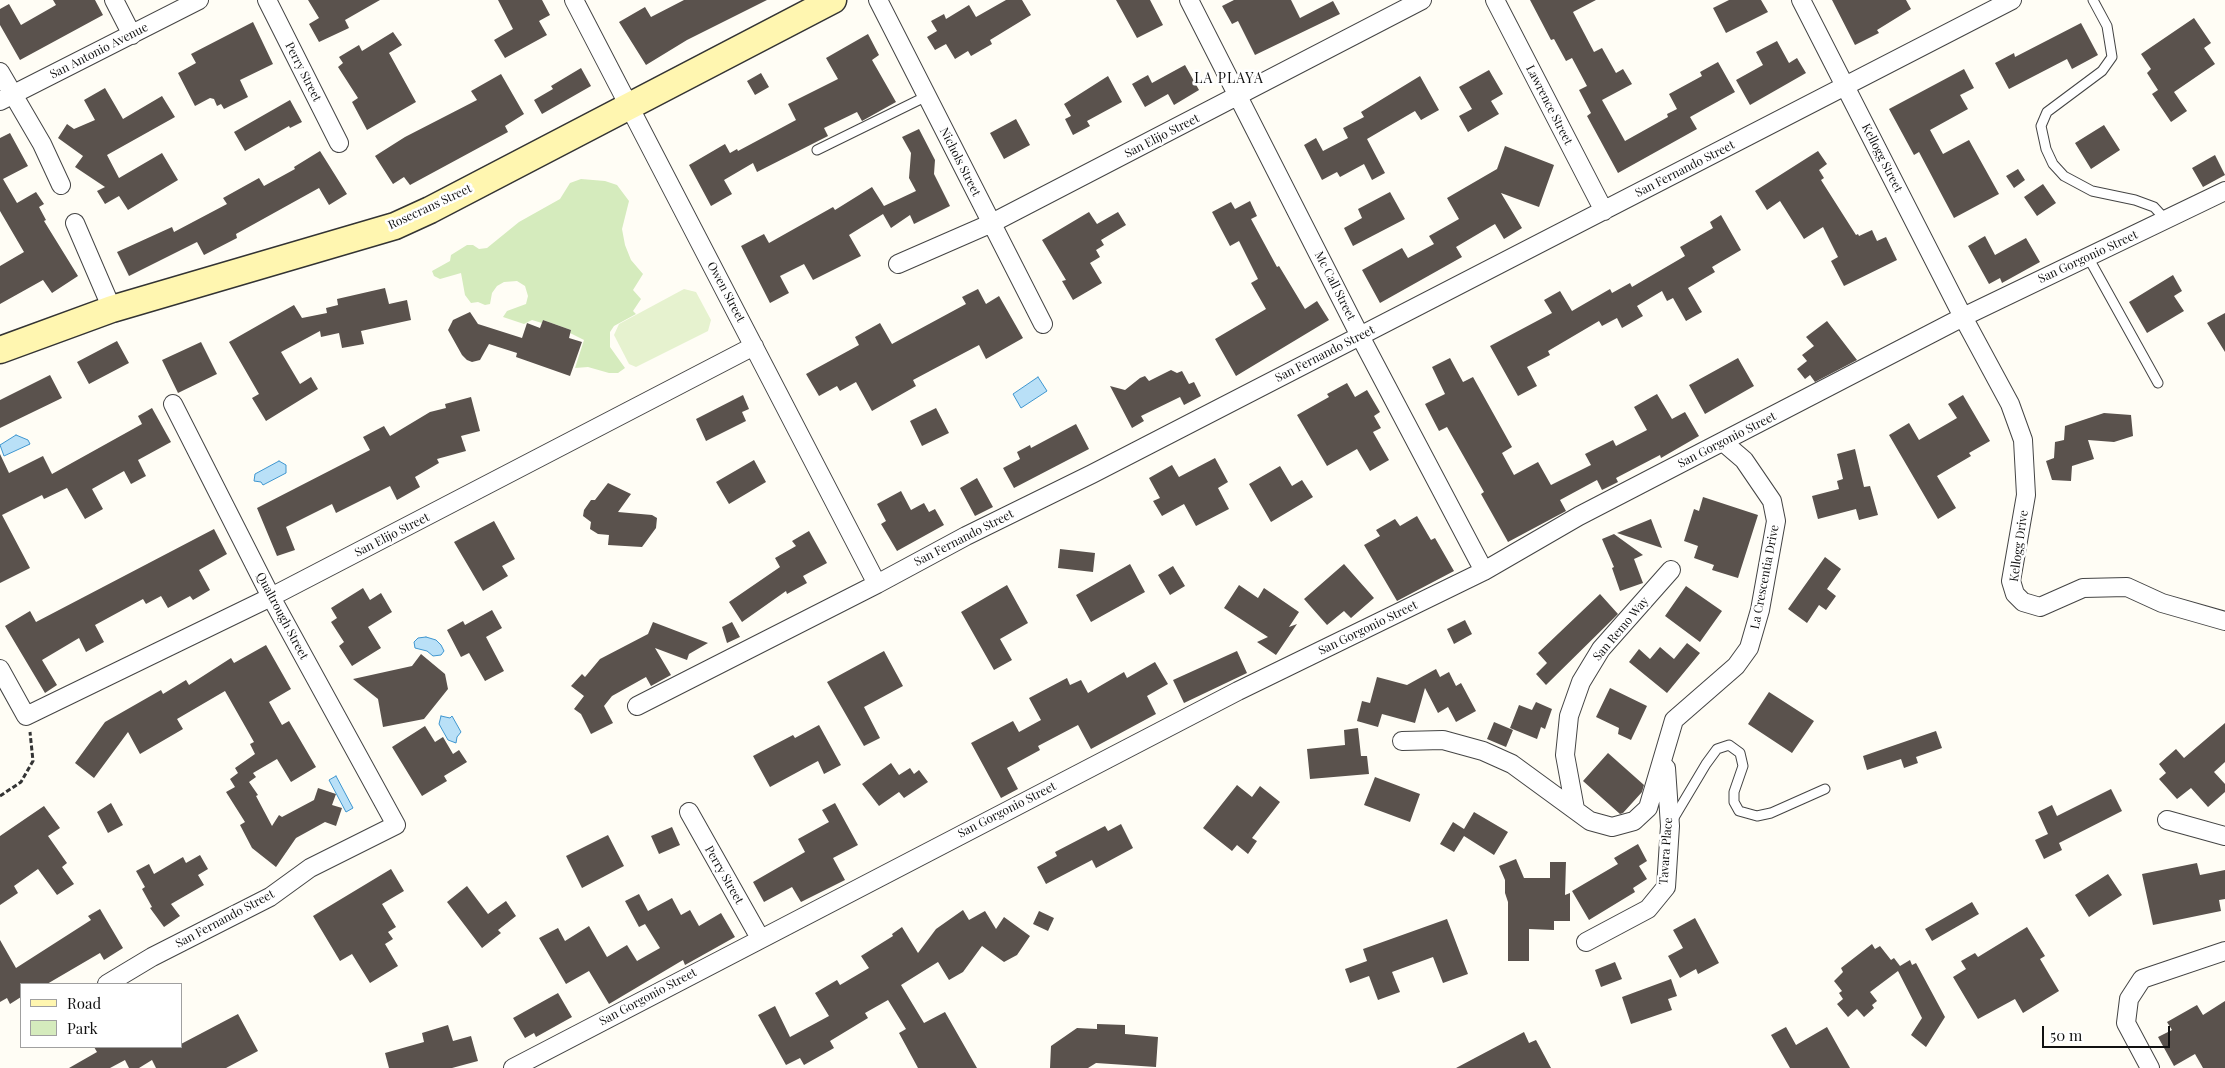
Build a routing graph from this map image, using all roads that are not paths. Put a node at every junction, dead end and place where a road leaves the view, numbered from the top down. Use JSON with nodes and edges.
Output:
{"nodes":[{"id":1,"x":114,"y":0,"type":"edge"},
{"id":2,"x":199,"y":0,"type":"edge"},
{"id":3,"x":267,"y":0,"type":"edge"},
{"id":4,"x":574,"y":0,"type":"edge"},
{"id":5,"x":833,"y":0,"type":"edge"},
{"id":6,"x":878,"y":0,"type":"edge"},
{"id":7,"x":1189,"y":0,"type":"edge"},
{"id":8,"x":1422,"y":0,"type":"edge"},
{"id":9,"x":1495,"y":0,"type":"edge"},
{"id":10,"x":1801,"y":0,"type":"edge"},
{"id":11,"x":2012,"y":0,"type":"edge"},
{"id":12,"x":2094,"y":0,"type":"edge"},
{"id":13,"x":132,"y":35,"type":"junction"},
{"id":14,"x":0,"y":72,"type":"edge"},
{"id":15,"x":1846,"y":87,"type":"junction"},
{"id":16,"x":927,"y":96,"type":"junction"},
{"id":17,"x":1239,"y":96,"type":"junction"},
{"id":18,"x":6,"y":98,"type":"edge"},
{"id":19,"x":628,"y":106,"type":"junction"},
{"id":20,"x":339,"y":143,"type":"dead end"},
{"id":21,"x":817,"y":150,"type":"dead end"},
{"id":22,"x":61,"y":185,"type":"dead end"},
{"id":23,"x":2225,"y":191,"type":"edge"},
{"id":24,"x":1604,"y":211,"type":"junction"},
{"id":25,"x":2166,"y":220,"type":"junction"},
{"id":26,"x":75,"y":223,"type":"dead end"},
{"id":27,"x":992,"y":223,"type":"junction"},
{"id":28,"x":2088,"y":257,"type":"junction"},
{"id":29,"x":898,"y":264,"type":"dead end"},
{"id":30,"x":112,"y":309,"type":"junction"},
{"id":31,"x":1963,"y":317,"type":"junction"},
{"id":32,"x":1043,"y":324,"type":"dead end"},
{"id":33,"x":1360,"y":336,"type":"junction"},
{"id":34,"x":754,"y":346,"type":"junction"},
{"id":35,"x":0,"y":350,"type":"edge"},
{"id":36,"x":2158,"y":383,"type":"dead end"},
{"id":37,"x":173,"y":404,"type":"dead end"},
{"id":38,"x":1722,"y":442,"type":"junction"},
{"id":39,"x":1671,"y":570,"type":"dead end"},
{"id":40,"x":1484,"y":571,"type":"junction"},
{"id":41,"x":877,"y":584,"type":"junction"},
{"id":42,"x":271,"y":597,"type":"junction"},
{"id":43,"x":2225,"y":621,"type":"edge"},
{"id":44,"x":0,"y":669,"type":"edge"},
{"id":45,"x":637,"y":706,"type":"dead end"},
{"id":46,"x":1402,"y":741,"type":"dead end"},
{"id":47,"x":1665,"y":748,"type":"junction"},
{"id":48,"x":1824,"y":789,"type":"dead end"},
{"id":49,"x":1575,"y":809,"type":"junction"},
{"id":50,"x":689,"y":812,"type":"dead end"},
{"id":51,"x":2167,"y":820,"type":"dead end"},
{"id":52,"x":396,"y":825,"type":"joint"},
{"id":53,"x":1670,"y":826,"type":"junction"},
{"id":54,"x":2225,"y":836,"type":"edge"},
{"id":55,"x":760,"y":938,"type":"junction"},
{"id":56,"x":1586,"y":942,"type":"dead end"},
{"id":57,"x":2225,"y":951,"type":"edge"},
{"id":58,"x":109,"y":983,"type":"edge"},
{"id":59,"x":513,"y":1068,"type":"edge"},
{"id":60,"x":2150,"y":1068,"type":"edge"}],
"edges":[{"from":1,"to":13,"type":"street"},
{"from":2,"to":13,"type":"street","name":"San Antonio Avenue"},
{"from":3,"to":20,"type":"street","name":"Perry Street"},
{"from":4,"to":19,"type":"street","name":"Owen Street"},
{"from":5,"to":19,"type":"street","name":"Rosecrans Street"},
{"from":6,"to":16,"type":"street","name":"Nichols Street"},
{"from":7,"to":17,"type":"street","name":"Mc Call Street"},
{"from":8,"to":17,"type":"street","name":"San Elijo Street"},
{"from":9,"to":24,"type":"street","name":"Lawrence Street"},
{"from":10,"to":15,"type":"street","name":"Kellogg Street"},
{"from":11,"to":15,"type":"street","name":"San Fernando Street"},
{"from":12,"to":25,"type":"lane"},
{"from":13,"to":18,"type":"street","name":"San Antonio Avenue"},
{"from":14,"to":18,"type":"street"},
{"from":15,"to":24,"type":"street","name":"San Fernando Street"},
{"from":15,"to":31,"type":"street","name":"Kellogg Street"},
{"from":16,"to":21,"type":"lane"},
{"from":16,"to":27,"type":"street","name":"Nichols Street"},
{"from":17,"to":27,"type":"street","name":"San Elijo Street"},
{"from":17,"to":33,"type":"street","name":"Mc Call Street"},
{"from":18,"to":22,"type":"street"},
{"from":19,"to":30,"type":"street","name":"Rosecrans Street"},
{"from":19,"to":34,"type":"street","name":"Owen Street"},
{"from":23,"to":25,"type":"street","name":"San Gorgonio Street"},
{"from":24,"to":33,"type":"street","name":"San Fernando Street"},
{"from":25,"to":28,"type":"street","name":"San Gorgonio Street"},
{"from":26,"to":30,"type":"street"},
{"from":27,"to":29,"type":"street","name":"San Elijo Street"},
{"from":27,"to":32,"type":"street","name":"Nichols Street"},
{"from":28,"to":31,"type":"street","name":"San Gorgonio Street"},
{"from":28,"to":36,"type":"lane"},
{"from":30,"to":35,"type":"street","name":"Rosecrans Street"},
{"from":31,"to":38,"type":"street","name":"San Gorgonio Street"},
{"from":31,"to":43,"type":"street","name":"Kellogg Drive"},
{"from":33,"to":40,"type":"street","name":"Mc Call Street"},
{"from":33,"to":41,"type":"street","name":"San Fernando Street"},
{"from":34,"to":41,"type":"street","name":"Owen Street"},
{"from":34,"to":42,"type":"street","name":"San Elijo Street"},
{"from":37,"to":42,"type":"street","name":"Qualtrough Street"},
{"from":38,"to":40,"type":"street","name":"San Gorgonio Street"},
{"from":38,"to":47,"type":"street","name":"La Crescentia Drive"},
{"from":39,"to":49,"type":"street","name":"San Remo Way"},
{"from":40,"to":55,"type":"street","name":"San Gorgonio Street"},
{"from":41,"to":45,"type":"street","name":"San Fernando Street"},
{"from":42,"to":44,"type":"street","name":"San Elijo Street"},
{"from":42,"to":52,"type":"street","name":"Qualtrough Street"},
{"from":46,"to":49,"type":"street","name":"La Crescentia Drive"},
{"from":47,"to":49,"type":"street","name":"La Crescentia Drive"},
{"from":47,"to":53,"type":"street","name":"Tavara Place"},
{"from":48,"to":53,"type":"lane"},
{"from":50,"to":55,"type":"street","name":"Perry Street"},
{"from":51,"to":54,"type":"street"},
{"from":52,"to":58,"type":"street","name":"San Fernando Street"},
{"from":53,"to":56,"type":"street","name":"Tavara Place"},
{"from":55,"to":59,"type":"street","name":"San Gorgonio Street"},
{"from":57,"to":60,"type":"street"}]}
